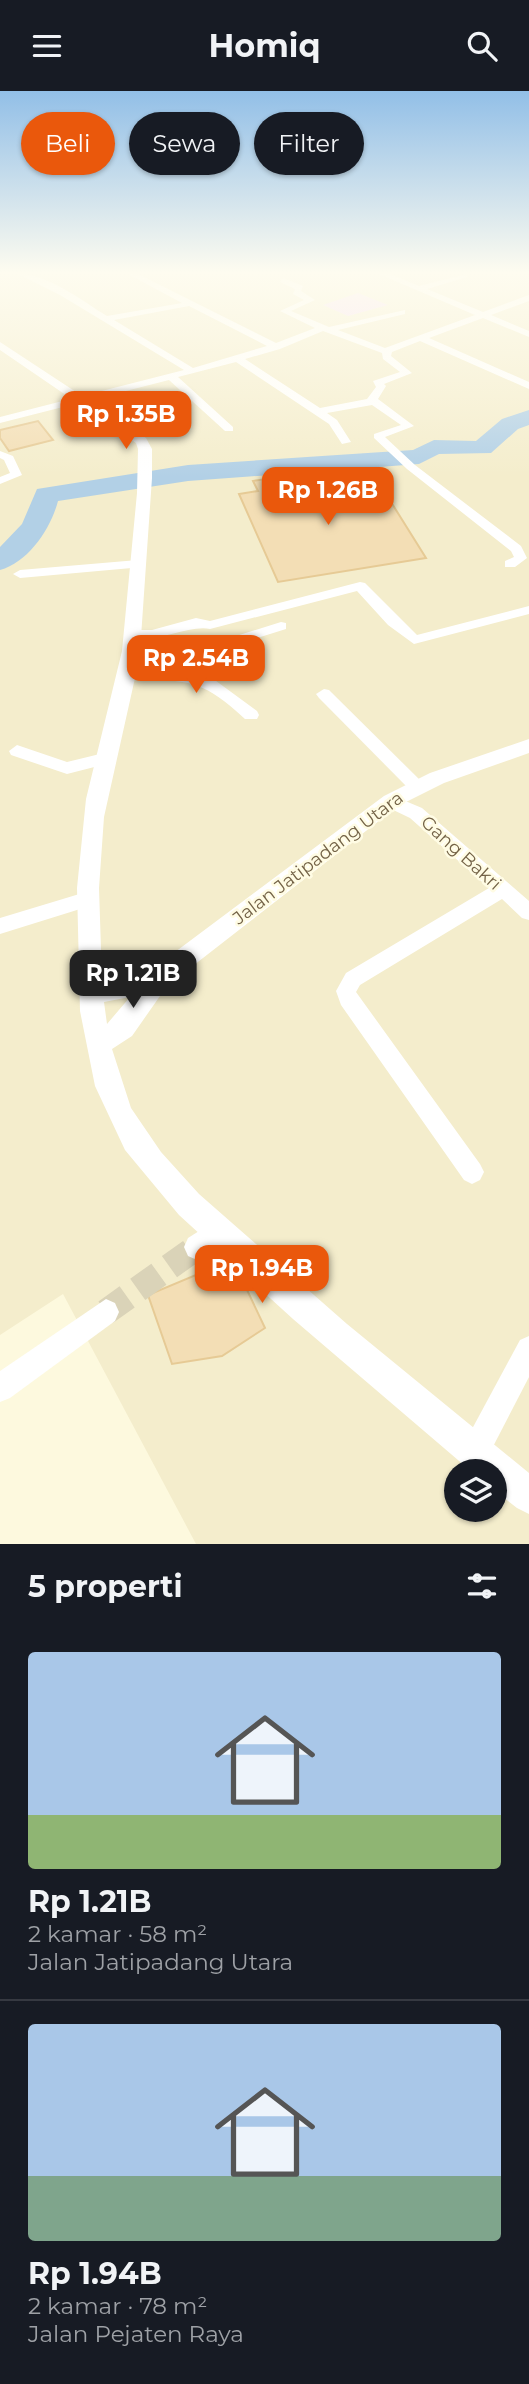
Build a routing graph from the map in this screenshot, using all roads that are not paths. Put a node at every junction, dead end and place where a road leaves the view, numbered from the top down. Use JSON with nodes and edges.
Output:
{"nodes":[{"id":1,"x":143,"y":342,"type":"edge"},
{"id":2,"x":266,"y":342,"type":"edge"},
{"id":3,"x":291,"y":342,"type":"edge"},
{"id":4,"x":360,"y":342,"type":"edge"},
{"id":5,"x":414,"y":342,"type":"edge"},
{"id":6,"x":429,"y":342,"type":"edge"},
{"id":7,"x":0,"y":345,"type":"edge"},
{"id":8,"x":277,"y":347,"type":"junction"},
{"id":9,"x":385,"y":351,"type":"junction"},
{"id":10,"x":239,"y":359,"type":"junction"},
{"id":11,"x":194,"y":372,"type":"junction"},
{"id":12,"x":173,"y":378,"type":"junction"},
{"id":13,"x":529,"y":386,"type":"edge"},
{"id":14,"x":81,"y":398,"type":"junction"},
{"id":15,"x":374,"y":401,"type":"junction"},
{"id":16,"x":317,"y":412,"type":"junction"},
{"id":17,"x":0,"y":420,"type":"edge"},
{"id":18,"x":229,"y":429,"type":"dead end"},
{"id":19,"x":346,"y":442,"type":"dead end"},
{"id":20,"x":0,"y":454,"type":"edge"},
{"id":21,"x":0,"y":481,"type":"edge"},
{"id":22,"x":138,"y":564,"type":"junction"},
{"id":23,"x":510,"y":564,"type":"dead end"},
{"id":24,"x":20,"y":574,"type":"dead end"},
{"id":25,"x":529,"y":610,"type":"edge"},
{"id":26,"x":281,"y":626,"type":"dead end"},
{"id":27,"x":132,"y":634,"type":"junction"},
{"id":28,"x":127,"y":675,"type":"junction"},
{"id":29,"x":205,"y":679,"type":"junction"},
{"id":30,"x":324,"y":694,"type":"dead end"},
{"id":31,"x":251,"y":715,"type":"dead end"},
{"id":32,"x":529,"y":746,"type":"edge"},
{"id":33,"x":17,"y":751,"type":"dead end"},
{"id":34,"x":104,"y":759,"type":"junction"},
{"id":35,"x":416,"y":786,"type":"junction"},
{"id":36,"x":391,"y":800,"type":"junction"},
{"id":37,"x":502,"y":890,"type":"junction"},
{"id":38,"x":86,"y":900,"type":"junction"},
{"id":39,"x":529,"y":912,"type":"edge"},
{"id":40,"x":0,"y":926,"type":"edge"},
{"id":41,"x":158,"y":978,"type":"junction"},
{"id":42,"x":91,"y":992,"type":"junction"},
{"id":43,"x":99,"y":1043,"type":"junction"},
{"id":44,"x":472,"y":1172,"type":"dead end"},
{"id":45,"x":106,"y":1312,"type":"tunnel mouth"},
{"id":46,"x":529,"y":1349,"type":"edge"},
{"id":47,"x":0,"y":1388,"type":"edge"},
{"id":48,"x":475,"y":1452,"type":"junction"},
{"id":49,"x":529,"y":1496,"type":"edge"}],
"edges":[{"from":1,"to":11,"type":"street"},
{"from":2,"to":8,"type":"street"},
{"from":3,"to":8,"type":"street"},
{"from":4,"to":9,"type":"street"},
{"from":5,"to":9,"type":"street"},
{"from":6,"to":13,"type":"street"},
{"from":7,"to":14,"type":"street"},
{"from":8,"to":10,"type":"street"},
{"from":9,"to":15,"type":"street"},
{"from":10,"to":11,"type":"street"},
{"from":10,"to":16,"type":"street"},
{"from":11,"to":12,"type":"street"},
{"from":12,"to":14,"type":"street"},
{"from":12,"to":18,"type":"street"},
{"from":14,"to":17,"type":"street"},
{"from":14,"to":22,"type":"street"},
{"from":15,"to":16,"type":"street"},
{"from":15,"to":23,"type":"street"},
{"from":16,"to":19,"type":"street"},
{"from":20,"to":21,"type":"street"},
{"from":22,"to":24,"type":"street"},
{"from":22,"to":27,"type":"street"},
{"from":25,"to":27,"type":"street"},
{"from":26,"to":29,"type":"street"},
{"from":27,"to":28,"type":"street"},
{"from":28,"to":29,"type":"street"},
{"from":28,"to":34,"type":"street"},
{"from":29,"to":31,"type":"street"},
{"from":30,"to":35,"type":"street"},
{"from":32,"to":35,"type":"street","name":"Jalan Jatipadang Utara"},
{"from":33,"to":34,"type":"street"},
{"from":34,"to":38,"type":"street"},
{"from":35,"to":36,"type":"street","name":"Jalan Jatipadang Utara"},
{"from":36,"to":37,"type":"street","name":"Gang Bakri"},
{"from":36,"to":41,"type":"street","name":"Jalan Jatipadang Utara"},
{"from":37,"to":39,"type":"street","name":"Gang Bakri"},
{"from":37,"to":44,"type":"street"},
{"from":38,"to":40,"type":"street"},
{"from":38,"to":42,"type":"street"},
{"from":41,"to":42,"type":"street","name":"Jalan Jatipadang Utara"},
{"from":41,"to":43,"type":"street","name":"Jalan Jatipadang Utara"},
{"from":42,"to":43,"type":"street"},
{"from":43,"to":48,"type":"street"},
{"from":45,"to":47,"type":"street"},
{"from":46,"to":48,"type":"street"},
{"from":48,"to":49,"type":"street"}]}
